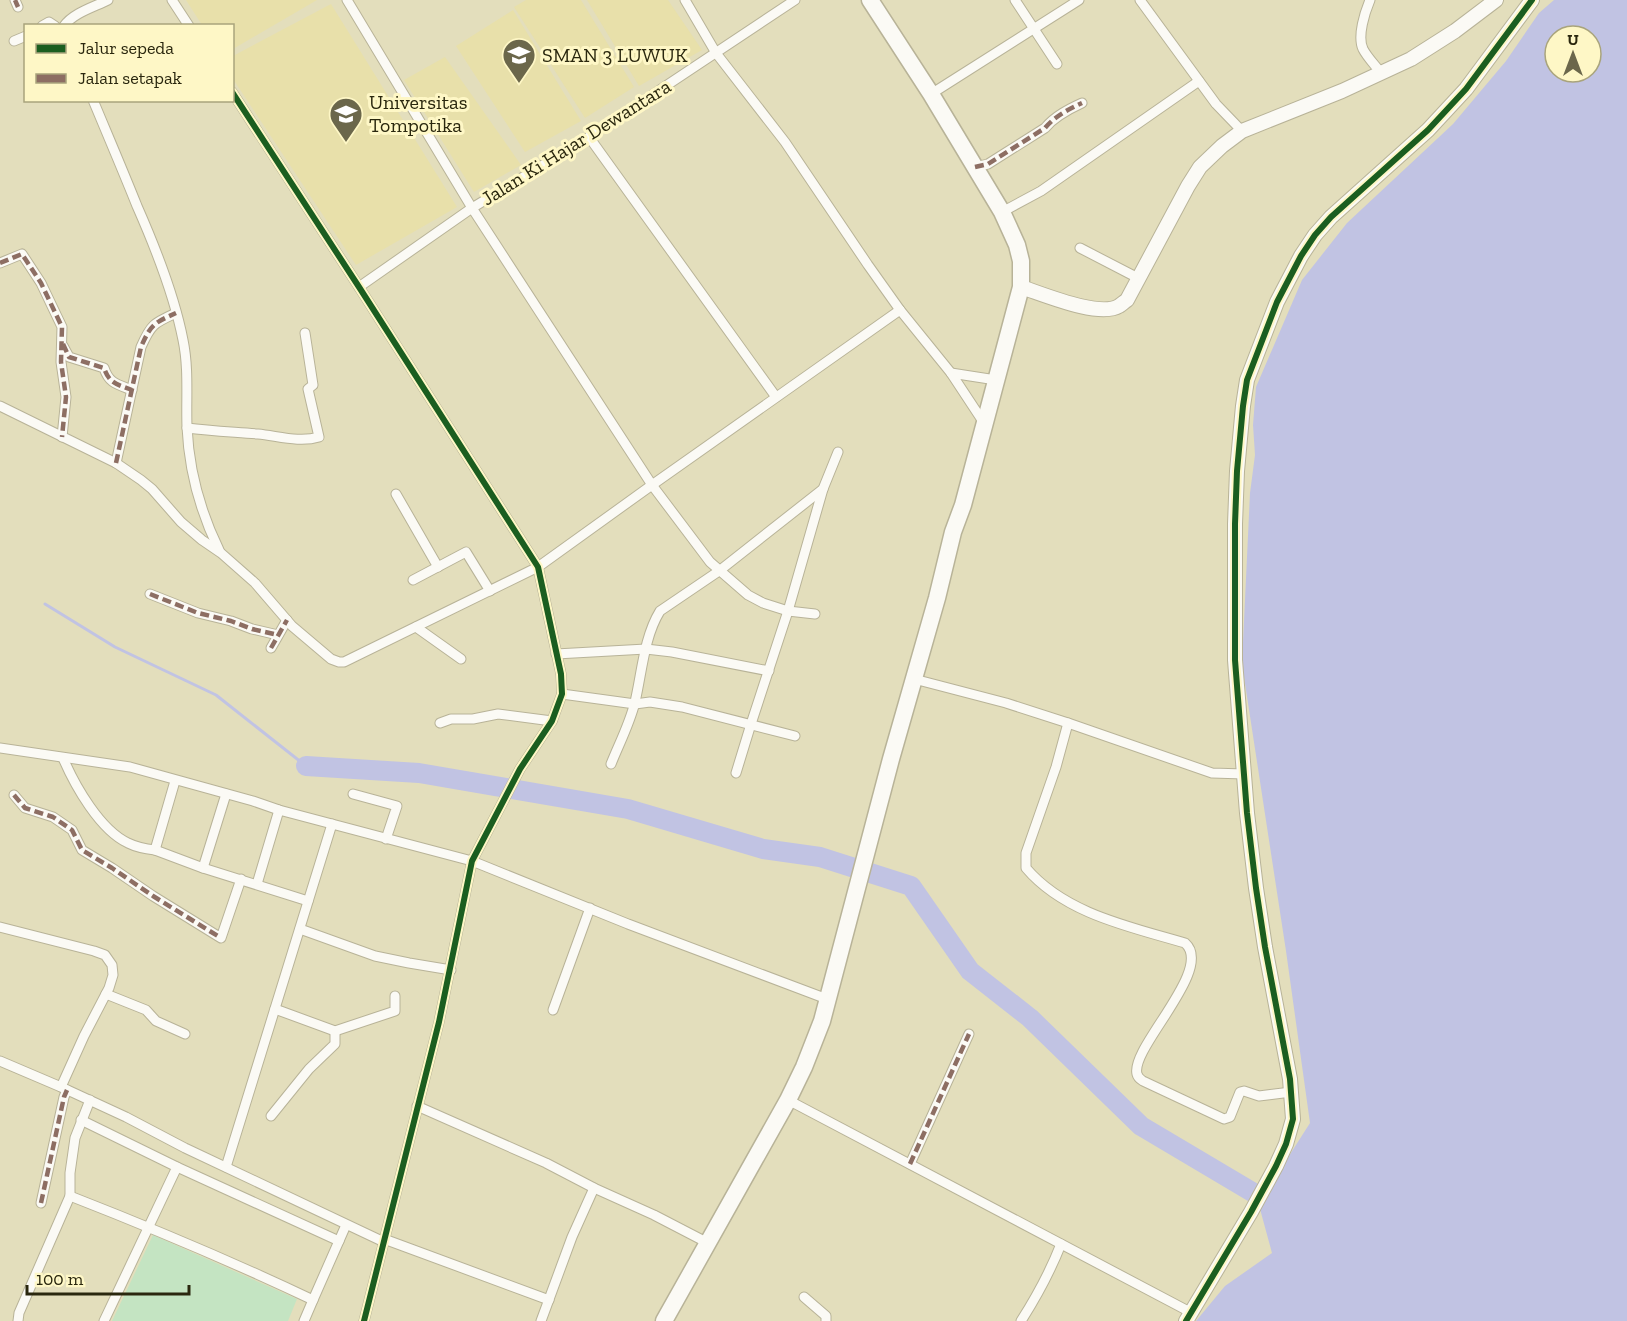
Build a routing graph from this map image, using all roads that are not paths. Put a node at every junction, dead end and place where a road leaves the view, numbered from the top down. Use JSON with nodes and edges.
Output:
{"nodes":[{"id":1,"x":108,"y":0,"type":"edge"},
{"id":2,"x":172,"y":0,"type":"edge"},
{"id":3,"x":347,"y":0,"type":"edge"},
{"id":4,"x":685,"y":0,"type":"edge"},
{"id":5,"x":795,"y":0,"type":"edge"},
{"id":6,"x":870,"y":0,"type":"edge"},
{"id":7,"x":1015,"y":0,"type":"edge"},
{"id":8,"x":1079,"y":0,"type":"edge"},
{"id":9,"x":1140,"y":0,"type":"edge"},
{"id":10,"x":1370,"y":0,"type":"edge"},
{"id":11,"x":1496,"y":0,"type":"edge"},
{"id":12,"x":1525,"y":2,"type":"edge"},
{"id":13,"x":65,"y":24,"type":"edge"},
{"id":14,"x":188,"y":24,"type":"edge"},
{"id":15,"x":1033,"y":28,"type":"junction"},
{"id":16,"x":24,"y":37,"type":"edge"},
{"id":17,"x":14,"y":41,"type":"dead end"},
{"id":18,"x":716,"y":53,"type":"junction"},
{"id":19,"x":1057,"y":64,"type":"dead end"},
{"id":20,"x":1381,"y":73,"type":"junction"},
{"id":21,"x":1200,"y":81,"type":"junction"},
{"id":22,"x":930,"y":94,"type":"junction"},
{"id":23,"x":234,"y":95,"type":"edge"},
{"id":24,"x":94,"y":102,"type":"edge"},
{"id":25,"x":1082,"y":102,"type":"dead end"},
{"id":26,"x":1242,"y":131,"type":"junction"},
{"id":27,"x":589,"y":137,"type":"junction"},
{"id":28,"x":975,"y":167,"type":"junction"},
{"id":29,"x":472,"y":208,"type":"junction"},
{"id":30,"x":1002,"y":212,"type":"junction"},
{"id":31,"x":1080,"y":248,"type":"dead end"},
{"id":32,"x":0,"y":263,"type":"edge"},
{"id":33,"x":1138,"y":278,"type":"junction"},
{"id":34,"x":359,"y":287,"type":"junction"},
{"id":35,"x":1021,"y":287,"type":"junction"},
{"id":36,"x":900,"y":310,"type":"junction"},
{"id":37,"x":177,"y":313,"type":"junction"},
{"id":38,"x":305,"y":333,"type":"dead end"},
{"id":39,"x":62,"y":342,"type":"junction"},
{"id":40,"x":951,"y":373,"type":"junction"},
{"id":41,"x":996,"y":380,"type":"junction"},
{"id":42,"x":132,"y":390,"type":"junction"},
{"id":43,"x":776,"y":397,"type":"junction"},
{"id":44,"x":0,"y":406,"type":"edge"},
{"id":45,"x":984,"y":423,"type":"junction"},
{"id":46,"x":187,"y":428,"type":"junction"},
{"id":47,"x":63,"y":437,"type":"junction"},
{"id":48,"x":838,"y":452,"type":"dead end"},
{"id":49,"x":116,"y":463,"type":"junction"},
{"id":50,"x":652,"y":484,"type":"junction"},
{"id":51,"x":823,"y":489,"type":"junction"},
{"id":52,"x":396,"y":494,"type":"dead end"},
{"id":53,"x":221,"y":553,"type":"junction"},
{"id":54,"x":438,"y":567,"type":"junction"},
{"id":55,"x":538,"y":567,"type":"junction"},
{"id":56,"x":719,"y":571,"type":"junction"},
{"id":57,"x":413,"y":580,"type":"dead end"},
{"id":58,"x":490,"y":591,"type":"junction"},
{"id":59,"x":150,"y":594,"type":"dead end"},
{"id":60,"x":788,"y":611,"type":"junction"},
{"id":61,"x":815,"y":614,"type":"dead end"},
{"id":62,"x":287,"y":620,"type":"junction"},
{"id":63,"x":416,"y":627,"type":"junction"},
{"id":64,"x":278,"y":635,"type":"junction"},
{"id":65,"x":271,"y":648,"type":"dead end"},
{"id":66,"x":646,"y":649,"type":"junction"},
{"id":67,"x":556,"y":654,"type":"junction"},
{"id":68,"x":461,"y":659,"type":"dead end"},
{"id":69,"x":769,"y":671,"type":"junction"},
{"id":70,"x":914,"y":679,"type":"junction"},
{"id":71,"x":562,"y":694,"type":"junction"},
{"id":72,"x":635,"y":704,"type":"junction"},
{"id":73,"x":552,"y":721,"type":"junction"},
{"id":74,"x":440,"y":723,"type":"dead end"},
{"id":75,"x":1068,"y":723,"type":"junction"},
{"id":76,"x":751,"y":724,"type":"junction"},
{"id":77,"x":795,"y":736,"type":"dead end"},
{"id":78,"x":0,"y":748,"type":"edge"},
{"id":79,"x":63,"y":758,"type":"junction"},
{"id":80,"x":611,"y":764,"type":"dead end"},
{"id":81,"x":736,"y":773,"type":"dead end"},
{"id":82,"x":1244,"y":774,"type":"junction"},
{"id":83,"x":175,"y":780,"type":"junction"},
{"id":84,"x":226,"y":794,"type":"junction"},
{"id":85,"x":353,"y":794,"type":"dead end"},
{"id":86,"x":14,"y":795,"type":"dead end"},
{"id":87,"x":279,"y":810,"type":"junction"},
{"id":88,"x":332,"y":824,"type":"junction"},
{"id":89,"x":386,"y":839,"type":"junction"},
{"id":90,"x":155,"y":850,"type":"junction"},
{"id":91,"x":472,"y":861,"type":"junction"},
{"id":92,"x":203,"y":867,"type":"junction"},
{"id":93,"x":241,"y":879,"type":"junction"},
{"id":94,"x":257,"y":884,"type":"junction"},
{"id":95,"x":308,"y":901,"type":"junction"},
{"id":96,"x":590,"y":908,"type":"junction"},
{"id":97,"x":0,"y":927,"type":"edge"},
{"id":98,"x":300,"y":930,"type":"junction"},
{"id":99,"x":451,"y":970,"type":"junction"},
{"id":100,"x":106,"y":994,"type":"junction"},
{"id":101,"x":395,"y":996,"type":"dead end"},
{"id":102,"x":827,"y":999,"type":"junction"},
{"id":103,"x":275,"y":1009,"type":"junction"},
{"id":104,"x":554,"y":1010,"type":"dead end"},
{"id":105,"x":335,"y":1031,"type":"junction"},
{"id":106,"x":185,"y":1034,"type":"dead end"},
{"id":107,"x":969,"y":1034,"type":"dead end"},
{"id":108,"x":0,"y":1061,"type":"edge"},
{"id":109,"x":64,"y":1088,"type":"junction"},
{"id":110,"x":1291,"y":1092,"type":"junction"},
{"id":111,"x":90,"y":1100,"type":"junction"},
{"id":112,"x":788,"y":1100,"type":"junction"},
{"id":113,"x":417,"y":1106,"type":"junction"},
{"id":114,"x":270,"y":1116,"type":"dead end"},
{"id":115,"x":81,"y":1120,"type":"junction"},
{"id":116,"x":910,"y":1164,"type":"junction"},
{"id":117,"x":177,"y":1167,"type":"junction"},
{"id":118,"x":226,"y":1167,"type":"junction"},
{"id":119,"x":594,"y":1188,"type":"junction"},
{"id":120,"x":70,"y":1196,"type":"junction"},
{"id":121,"x":41,"y":1203,"type":"dead end"},
{"id":122,"x":346,"y":1225,"type":"junction"},
{"id":123,"x":148,"y":1226,"type":"junction"},
{"id":124,"x":384,"y":1240,"type":"junction"},
{"id":125,"x":339,"y":1241,"type":"junction"},
{"id":126,"x":708,"y":1243,"type":"junction"},
{"id":127,"x":1061,"y":1244,"type":"junction"},
{"id":128,"x":804,"y":1297,"type":"dead end"},
{"id":129,"x":313,"y":1300,"type":"junction"},
{"id":130,"x":549,"y":1300,"type":"junction"},
{"id":131,"x":1189,"y":1317,"type":"edge"},
{"id":132,"x":18,"y":1321,"type":"edge"},
{"id":133,"x":104,"y":1321,"type":"edge"},
{"id":134,"x":304,"y":1321,"type":"edge"},
{"id":135,"x":364,"y":1321,"type":"edge"},
{"id":136,"x":541,"y":1321,"type":"edge"},
{"id":137,"x":664,"y":1321,"type":"edge"},
{"id":138,"x":826,"y":1321,"type":"edge"},
{"id":139,"x":1021,"y":1321,"type":"edge"}],
"edges":[{"from":1,"to":13,"type":"street"},
{"from":2,"to":14,"type":"street"},
{"from":3,"to":29,"type":"street"},
{"from":4,"to":18,"type":"street"},
{"from":5,"to":18,"type":"street","name":"Jalan Ki Hajar Dewantara"},
{"from":6,"to":22,"type":"highway"},
{"from":7,"to":15,"type":"street"},
{"from":8,"to":15,"type":"street"},
{"from":9,"to":21,"type":"street"},
{"from":10,"to":20,"type":"street"},
{"from":11,"to":20,"type":"street"},
{"from":12,"to":82,"type":"street"},
{"from":15,"to":19,"type":"street"},
{"from":15,"to":22,"type":"street"},
{"from":16,"to":17,"type":"street"},
{"from":18,"to":27,"type":"street","name":"Jalan Ki Hajar Dewantara"},
{"from":18,"to":36,"type":"street"},
{"from":20,"to":26,"type":"street"},
{"from":21,"to":26,"type":"street"},
{"from":21,"to":30,"type":"street"},
{"from":22,"to":28,"type":"highway"},
{"from":23,"to":34,"type":"street"},
{"from":24,"to":37,"type":"street"},
{"from":25,"to":28,"type":"street"},
{"from":26,"to":33,"type":"street"},
{"from":27,"to":29,"type":"street","name":"Jalan Ki Hajar Dewantara"},
{"from":27,"to":43,"type":"street"},
{"from":28,"to":30,"type":"highway"},
{"from":29,"to":34,"type":"street","name":"Jalan Ki Hajar Dewantara"},
{"from":29,"to":50,"type":"street"},
{"from":30,"to":35,"type":"highway"},
{"from":31,"to":33,"type":"street"},
{"from":32,"to":39,"type":"street"},
{"from":33,"to":35,"type":"street"},
{"from":34,"to":55,"type":"street"},
{"from":35,"to":41,"type":"highway"},
{"from":36,"to":40,"type":"street"},
{"from":36,"to":43,"type":"street"},
{"from":37,"to":42,"type":"street"},
{"from":37,"to":46,"type":"street"},
{"from":38,"to":46,"type":"street"},
{"from":39,"to":42,"type":"street"},
{"from":39,"to":47,"type":"street"},
{"from":40,"to":41,"type":"street"},
{"from":40,"to":45,"type":"street"},
{"from":41,"to":45,"type":"highway"},
{"from":42,"to":49,"type":"street"},
{"from":43,"to":50,"type":"street"},
{"from":44,"to":47,"type":"street"},
{"from":45,"to":70,"type":"highway"},
{"from":46,"to":53,"type":"street"},
{"from":47,"to":49,"type":"street"},
{"from":48,"to":51,"type":"street"},
{"from":49,"to":53,"type":"street"},
{"from":50,"to":55,"type":"street"},
{"from":50,"to":56,"type":"street"},
{"from":51,"to":56,"type":"street"},
{"from":51,"to":60,"type":"street"},
{"from":52,"to":54,"type":"street"},
{"from":53,"to":62,"type":"street"},
{"from":54,"to":57,"type":"street"},
{"from":54,"to":58,"type":"street"},
{"from":55,"to":58,"type":"street"},
{"from":55,"to":67,"type":"street"},
{"from":56,"to":60,"type":"street"},
{"from":56,"to":66,"type":"street"},
{"from":58,"to":63,"type":"street"},
{"from":59,"to":64,"type":"street"},
{"from":60,"to":61,"type":"street"},
{"from":60,"to":69,"type":"street"},
{"from":62,"to":63,"type":"street"},
{"from":62,"to":64,"type":"street"},
{"from":63,"to":68,"type":"street"},
{"from":64,"to":65,"type":"street"},
{"from":66,"to":67,"type":"street"},
{"from":66,"to":69,"type":"street"},
{"from":66,"to":72,"type":"street"},
{"from":67,"to":71,"type":"street"},
{"from":69,"to":76,"type":"street"},
{"from":70,"to":75,"type":"street"},
{"from":70,"to":102,"type":"highway"},
{"from":71,"to":72,"type":"street"},
{"from":71,"to":73,"type":"street"},
{"from":72,"to":76,"type":"street"},
{"from":72,"to":80,"type":"street"},
{"from":73,"to":74,"type":"street"},
{"from":73,"to":91,"type":"street"},
{"from":75,"to":82,"type":"street"},
{"from":75,"to":110,"type":"street"},
{"from":76,"to":77,"type":"street"},
{"from":76,"to":81,"type":"street"},
{"from":78,"to":79,"type":"street"},
{"from":79,"to":83,"type":"street"},
{"from":79,"to":90,"type":"street"},
{"from":82,"to":110,"type":"street"},
{"from":83,"to":84,"type":"street"},
{"from":83,"to":90,"type":"street"},
{"from":84,"to":87,"type":"street"},
{"from":84,"to":92,"type":"street"},
{"from":85,"to":89,"type":"street"},
{"from":86,"to":93,"type":"street"},
{"from":87,"to":88,"type":"street"},
{"from":87,"to":94,"type":"street"},
{"from":88,"to":89,"type":"street"},
{"from":88,"to":95,"type":"street"},
{"from":89,"to":91,"type":"street"},
{"from":90,"to":92,"type":"street"},
{"from":91,"to":96,"type":"street"},
{"from":91,"to":99,"type":"street"},
{"from":92,"to":93,"type":"street"},
{"from":93,"to":94,"type":"street"},
{"from":94,"to":95,"type":"street"},
{"from":95,"to":98,"type":"street"},
{"from":96,"to":102,"type":"street"},
{"from":96,"to":104,"type":"street"},
{"from":97,"to":100,"type":"street"},
{"from":98,"to":99,"type":"street"},
{"from":98,"to":103,"type":"street"},
{"from":99,"to":113,"type":"street"},
{"from":100,"to":106,"type":"street"},
{"from":100,"to":109,"type":"street"},
{"from":101,"to":105,"type":"street"},
{"from":102,"to":112,"type":"highway"},
{"from":103,"to":105,"type":"street"},
{"from":103,"to":118,"type":"street"},
{"from":105,"to":114,"type":"street"},
{"from":107,"to":116,"type":"street"},
{"from":108,"to":109,"type":"street"},
{"from":109,"to":111,"type":"street"},
{"from":109,"to":121,"type":"street"},
{"from":110,"to":131,"type":"street"},
{"from":111,"to":115,"type":"street"},
{"from":111,"to":118,"type":"street"},
{"from":112,"to":116,"type":"street"},
{"from":112,"to":126,"type":"highway"},
{"from":113,"to":119,"type":"street"},
{"from":113,"to":124,"type":"street"},
{"from":115,"to":117,"type":"street"},
{"from":115,"to":120,"type":"street"},
{"from":116,"to":127,"type":"street"},
{"from":117,"to":123,"type":"street"},
{"from":117,"to":125,"type":"street"},
{"from":118,"to":122,"type":"street"},
{"from":119,"to":126,"type":"street"},
{"from":119,"to":130,"type":"street"},
{"from":120,"to":123,"type":"street"},
{"from":120,"to":132,"type":"street"},
{"from":122,"to":124,"type":"street"},
{"from":122,"to":125,"type":"street"},
{"from":123,"to":129,"type":"street"},
{"from":123,"to":133,"type":"street"},
{"from":124,"to":130,"type":"street"},
{"from":124,"to":135,"type":"street"},
{"from":125,"to":129,"type":"street"},
{"from":126,"to":137,"type":"highway"},
{"from":127,"to":131,"type":"street"},
{"from":127,"to":139,"type":"street"},
{"from":128,"to":138,"type":"street"},
{"from":129,"to":134,"type":"street"},
{"from":130,"to":136,"type":"street"}]}
